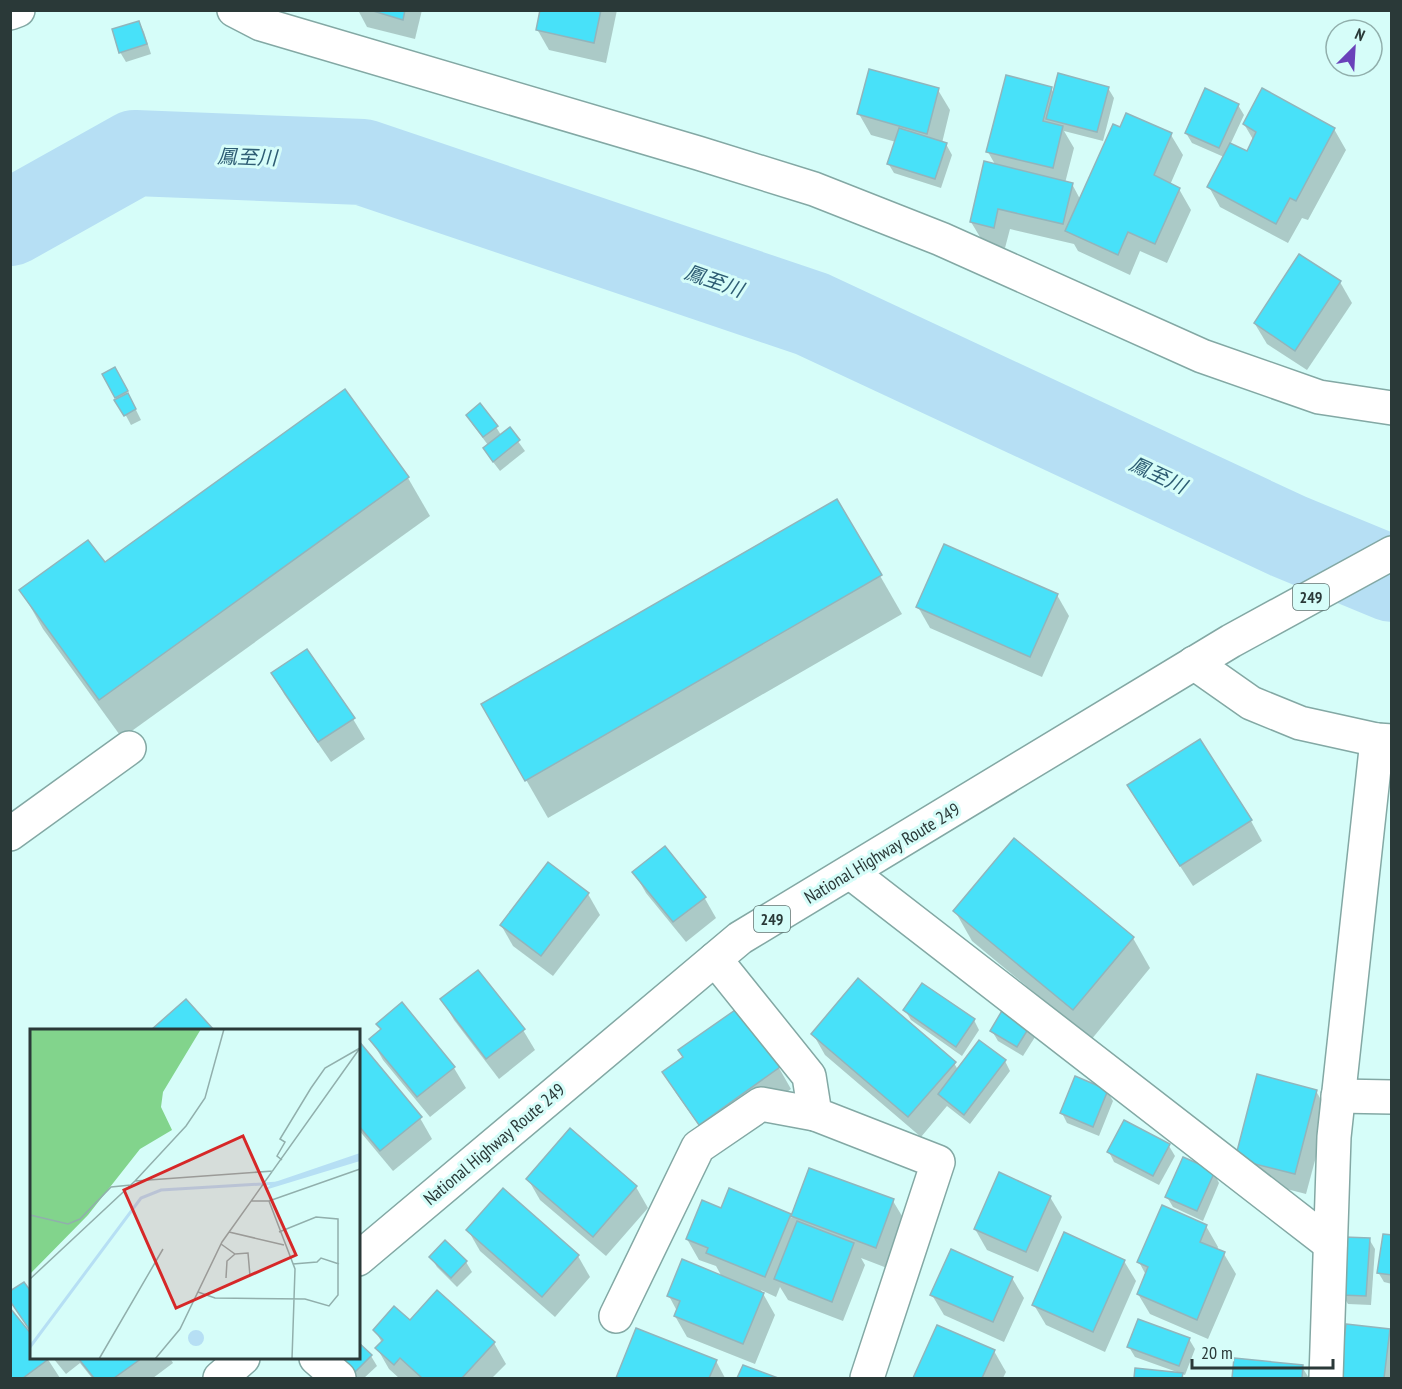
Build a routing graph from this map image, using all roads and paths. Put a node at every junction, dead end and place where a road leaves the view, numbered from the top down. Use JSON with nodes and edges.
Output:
{"nodes":[{"id":1,"x":18,"y":10,"type":"edge"},
{"id":2,"x":234,"y":10,"type":"edge"},
{"id":3,"x":10,"y":13,"type":"edge"},
{"id":4,"x":1392,"y":408,"type":"edge"},
{"id":5,"x":1392,"y":553,"type":"edge"},
{"id":6,"x":1194,"y":663,"type":"junction"},
{"id":7,"x":1384,"y":741,"type":"edge"},
{"id":8,"x":129,"y":748,"type":"dead end"},
{"id":9,"x":10,"y":834,"type":"edge"},
{"id":10,"x":850,"y":872,"type":"junction"},
{"id":11,"x":715,"y":959,"type":"junction"},
{"id":12,"x":1338,"y":1096,"type":"junction"},
{"id":13,"x":1392,"y":1097,"type":"edge"},
{"id":14,"x":815,"y":1114,"type":"junction"},
{"id":15,"x":1330,"y":1244,"type":"junction"},
{"id":16,"x":360,"y":1257,"type":"edge"},
{"id":17,"x":616,"y":1316,"type":"dead end"},
{"id":18,"x":242,"y":1359,"type":"edge"},
{"id":19,"x":317,"y":1359,"type":"edge"},
{"id":20,"x":220,"y":1378,"type":"edge"},
{"id":21,"x":339,"y":1378,"type":"edge"},
{"id":22,"x":867,"y":1378,"type":"edge"},
{"id":23,"x":1326,"y":1378,"type":"edge"}],
"edges":[{"from":1,"to":3,"type":"main road"},
{"from":2,"to":4,"type":"main road"},
{"from":5,"to":6,"type":"main road","name":"National Highway Route 249","number":"249"},
{"from":6,"to":7,"type":"main road"},
{"from":6,"to":10,"type":"main road","name":"National Highway Route 249","number":"249"},
{"from":7,"to":12,"type":"main road"},
{"from":8,"to":9,"type":"main road"},
{"from":10,"to":11,"type":"main road","name":"National Highway Route 249","number":"249"},
{"from":10,"to":15,"type":"main road"},
{"from":11,"to":14,"type":"main road"},
{"from":11,"to":16,"type":"main road","name":"National Highway Route 249","number":"249"},
{"from":12,"to":13,"type":"main road"},
{"from":12,"to":15,"type":"main road"},
{"from":14,"to":17,"type":"main road"},
{"from":14,"to":22,"type":"main road"},
{"from":15,"to":23,"type":"main road"},
{"from":18,"to":20,"type":"main road"},
{"from":19,"to":21,"type":"main road"}]}
